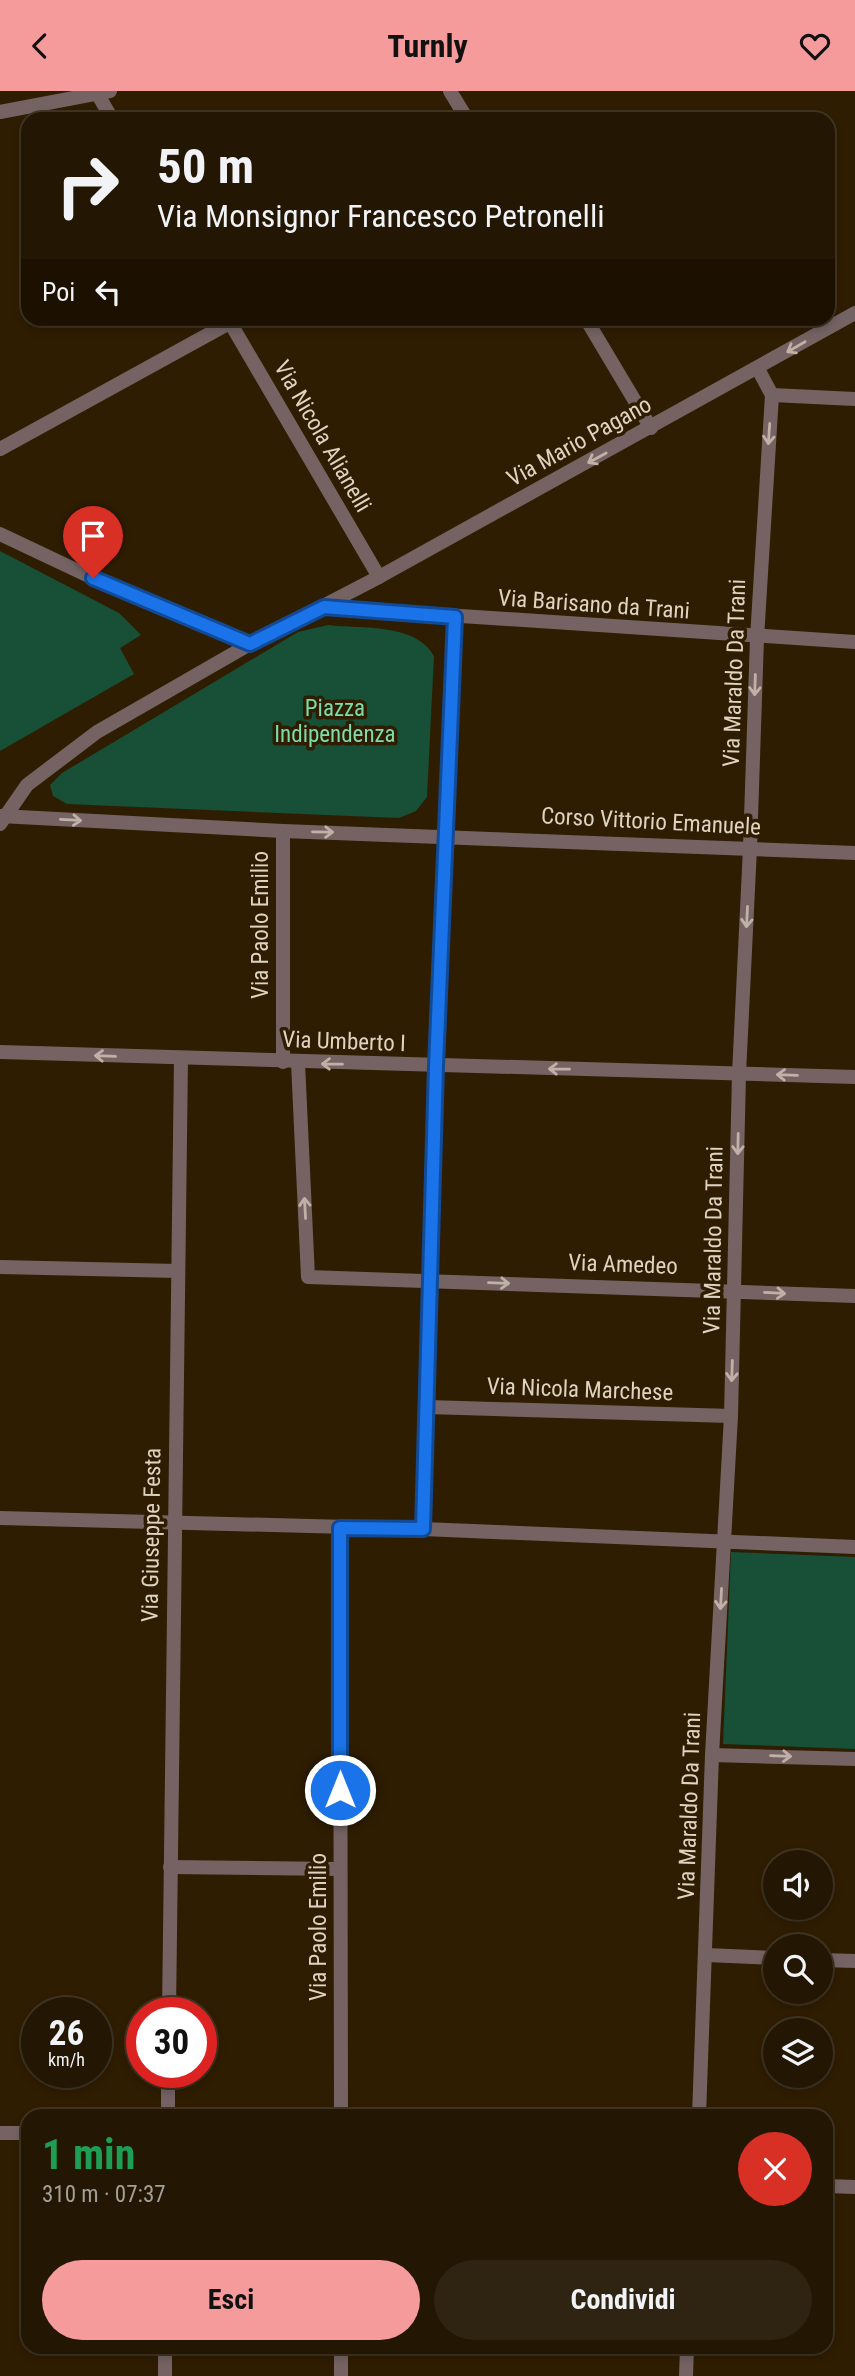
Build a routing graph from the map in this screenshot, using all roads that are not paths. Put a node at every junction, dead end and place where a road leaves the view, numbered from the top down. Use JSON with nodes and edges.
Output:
{"nodes":[{"id":1,"x":450,"y":91,"type":"edge"},
{"id":2,"x":103,"y":92,"type":"edge"},
{"id":3,"x":0,"y":112,"type":"edge"},
{"id":4,"x":110,"y":112,"type":"edge"},
{"id":5,"x":463,"y":112,"type":"edge"},
{"id":6,"x":855,"y":313,"type":"edge"},
{"id":7,"x":835,"y":325,"type":"edge"},
{"id":8,"x":220,"y":326,"type":"edge"},
{"id":9,"x":232,"y":326,"type":"edge"},
{"id":10,"x":590,"y":326,"type":"edge"},
{"id":11,"x":832,"y":326,"type":"edge"},
{"id":12,"x":758,"y":369,"type":"junction"},
{"id":13,"x":772,"y":395,"type":"junction"},
{"id":14,"x":855,"y":399,"type":"edge"},
{"id":15,"x":651,"y":428,"type":"junction"},
{"id":16,"x":0,"y":449,"type":"edge"},
{"id":17,"x":0,"y":534,"type":"edge"},
{"id":18,"x":379,"y":577,"type":"junction"},
{"id":19,"x":324,"y":607,"type":"junction"},
{"id":20,"x":455,"y":617,"type":"junction"},
{"id":21,"x":757,"y":638,"type":"junction"},
{"id":22,"x":855,"y":642,"type":"edge"},
{"id":23,"x":250,"y":644,"type":"junction"},
{"id":24,"x":1,"y":819,"type":"edge"},
{"id":25,"x":283,"y":831,"type":"junction"},
{"id":26,"x":446,"y":835,"type":"junction"},
{"id":27,"x":750,"y":848,"type":"junction"},
{"id":28,"x":855,"y":853,"type":"edge"},
{"id":29,"x":0,"y":1052,"type":"edge"},
{"id":30,"x":181,"y":1058,"type":"junction"},
{"id":31,"x":283,"y":1062,"type":"junction"},
{"id":32,"x":298,"y":1063,"type":"junction"},
{"id":33,"x":436,"y":1066,"type":"junction"},
{"id":34,"x":739,"y":1074,"type":"junction"},
{"id":35,"x":855,"y":1077,"type":"edge"},
{"id":36,"x":0,"y":1267,"type":"edge"},
{"id":37,"x":178,"y":1271,"type":"junction"},
{"id":38,"x":430,"y":1280,"type":"junction"},
{"id":39,"x":735,"y":1291,"type":"junction"},
{"id":40,"x":855,"y":1296,"type":"edge"},
{"id":41,"x":428,"y":1407,"type":"junction"},
{"id":42,"x":731,"y":1416,"type":"junction"},
{"id":43,"x":0,"y":1518,"type":"edge"},
{"id":44,"x":174,"y":1524,"type":"junction"},
{"id":45,"x":340,"y":1528,"type":"junction"},
{"id":46,"x":423,"y":1529,"type":"junction"},
{"id":47,"x":724,"y":1543,"type":"junction"},
{"id":48,"x":855,"y":1547,"type":"edge"},
{"id":49,"x":712,"y":1755,"type":"junction"},
{"id":50,"x":855,"y":1759,"type":"edge"},
{"id":51,"x":170,"y":1867,"type":"junction"},
{"id":52,"x":340,"y":1868,"type":"junction"},
{"id":53,"x":707,"y":1955,"type":"junction"},
{"id":54,"x":763,"y":1957,"type":"edge"},
{"id":55,"x":833,"y":1960,"type":"edge"},
{"id":56,"x":855,"y":1961,"type":"edge"},
{"id":57,"x":169,"y":1997,"type":"edge"},
{"id":58,"x":168,"y":2088,"type":"edge"},
{"id":59,"x":168,"y":2109,"type":"edge"},
{"id":60,"x":341,"y":2109,"type":"edge"},
{"id":61,"x":699,"y":2109,"type":"edge"},
{"id":62,"x":0,"y":2133,"type":"edge"},
{"id":63,"x":21,"y":2133,"type":"edge"},
{"id":64,"x":833,"y":2186,"type":"edge"},
{"id":65,"x":855,"y":2187,"type":"edge"},
{"id":66,"x":165,"y":2354,"type":"edge"},
{"id":67,"x":341,"y":2354,"type":"edge"},
{"id":68,"x":687,"y":2354,"type":"edge"},
{"id":69,"x":165,"y":2376,"type":"edge"},
{"id":70,"x":341,"y":2376,"type":"edge"},
{"id":71,"x":686,"y":2376,"type":"edge"}],
"edges":[{"from":1,"to":5,"type":"street"},
{"from":2,"to":3,"type":"street"},
{"from":2,"to":4,"type":"street"},
{"from":6,"to":7,"type":"street","name":"Via Mario Pagano","one_way":true},
{"from":8,"to":16,"type":"street"},
{"from":9,"to":18,"type":"street","name":"Via Nicola Alianelli"},
{"from":10,"to":15,"type":"street"},
{"from":11,"to":12,"type":"street","name":"Via Mario Pagano","one_way":true},
{"from":12,"to":13,"type":"street"},
{"from":12,"to":15,"type":"street","name":"Via Mario Pagano"},
{"from":13,"to":14,"type":"street"},
{"from":13,"to":21,"type":"street","name":"Via Maraldo Da Trani","one_way":true},
{"from":15,"to":18,"type":"street","name":"Via Mario Pagano","one_way":true},
{"from":17,"to":23,"type":"street"},
{"from":18,"to":19,"type":"street","name":"Via Mario Pagano"},
{"from":19,"to":20,"type":"street"},
{"from":19,"to":23,"type":"street"},
{"from":20,"to":21,"type":"street","name":"Via Barisano da Trani"},
{"from":20,"to":26,"type":"street"},
{"from":21,"to":22,"type":"street","name":"Via Barisano da Trani"},
{"from":21,"to":27,"type":"street","name":"Via Maraldo Da Trani","one_way":true},
{"from":23,"to":24,"type":"street"},
{"from":24,"to":25,"type":"street","one_way":true},
{"from":25,"to":26,"type":"street","one_way":true},
{"from":25,"to":31,"type":"street","name":"Via Paolo Emilio"},
{"from":26,"to":27,"type":"street","name":"Corso Vittorio Emanuele"},
{"from":26,"to":33,"type":"street"},
{"from":27,"to":28,"type":"street","name":"Corso Vittorio Emanuele"},
{"from":27,"to":34,"type":"street","name":"Via Maraldo Da Trani","one_way":true},
{"from":30,"to":29,"type":"street","name":"Via Umberto I","one_way":true},
{"from":30,"to":31,"type":"street","name":"Via Umberto I"},
{"from":30,"to":37,"type":"street","name":"Via Giuseppe Festa"},
{"from":31,"to":32,"type":"street","name":"Via Umberto I"},
{"from":33,"to":32,"type":"street","name":"Via Umberto I","one_way":true},
{"from":38,"to":32,"type":"street","name":"Via Amedeo","one_way":true},
{"from":34,"to":33,"type":"street","name":"Via Umberto I","one_way":true},
{"from":33,"to":38,"type":"street"},
{"from":35,"to":34,"type":"street","name":"Via Umberto I","one_way":true},
{"from":34,"to":39,"type":"street","name":"Via Maraldo Da Trani","one_way":true},
{"from":36,"to":37,"type":"street"},
{"from":37,"to":44,"type":"street","name":"Via Giuseppe Festa"},
{"from":38,"to":39,"type":"street","name":"Via Amedeo","one_way":true},
{"from":38,"to":41,"type":"street"},
{"from":39,"to":40,"type":"street","name":"Via Amedeo","one_way":true},
{"from":39,"to":42,"type":"street","name":"Via Maraldo Da Trani","one_way":true},
{"from":41,"to":42,"type":"street","name":"Via Nicola Marchese"},
{"from":41,"to":46,"type":"street"},
{"from":42,"to":47,"type":"street","name":"Via Maraldo Da Trani"},
{"from":43,"to":44,"type":"street"},
{"from":44,"to":45,"type":"street"},
{"from":44,"to":51,"type":"street","name":"Via Giuseppe Festa"},
{"from":45,"to":46,"type":"street"},
{"from":45,"to":52,"type":"street","name":"Via Paolo Emilio"},
{"from":46,"to":47,"type":"street"},
{"from":47,"to":48,"type":"street"},
{"from":47,"to":49,"type":"street","name":"Via Maraldo Da Trani","one_way":true},
{"from":49,"to":50,"type":"street","one_way":true},
{"from":49,"to":53,"type":"street","name":"Via Maraldo Da Trani"},
{"from":51,"to":52,"type":"street"},
{"from":51,"to":57,"type":"street","name":"Via Giuseppe Festa"},
{"from":52,"to":60,"type":"street","name":"Via Paolo Emilio"},
{"from":53,"to":54,"type":"street"},
{"from":53,"to":61,"type":"street","name":"Via Maraldo Da Trani"},
{"from":55,"to":56,"type":"street"},
{"from":58,"to":59,"type":"street"},
{"from":62,"to":63,"type":"street"},
{"from":64,"to":65,"type":"street"},
{"from":66,"to":69,"type":"street"},
{"from":67,"to":70,"type":"street"},
{"from":68,"to":71,"type":"street"}]}
